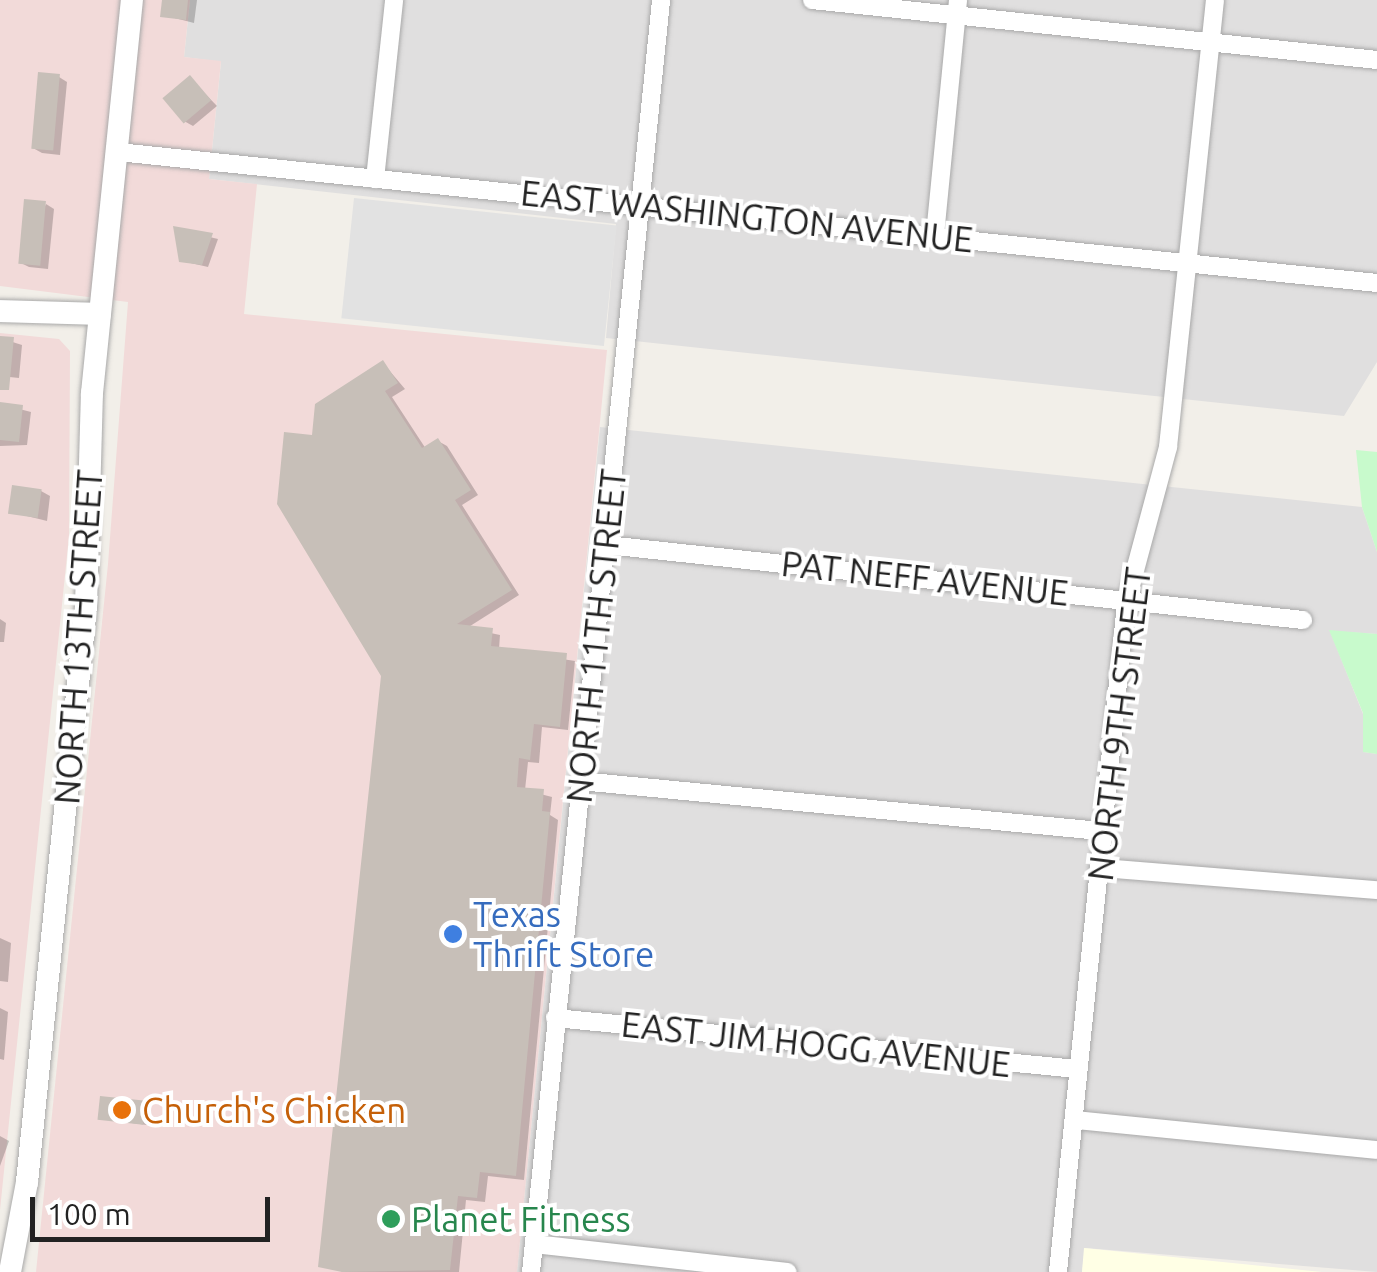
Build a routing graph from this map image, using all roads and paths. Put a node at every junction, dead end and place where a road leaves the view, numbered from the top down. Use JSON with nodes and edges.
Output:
{"nodes":[{"id":1,"x":132,"y":0,"type":"edge"},
{"id":2,"x":394,"y":0,"type":"edge"},
{"id":3,"x":661,"y":0,"type":"edge"},
{"id":4,"x":812,"y":0,"type":"edge"},
{"id":5,"x":1215,"y":0,"type":"edge"},
{"id":6,"x":957,"y":8,"type":"edge"},
{"id":7,"x":1212,"y":42,"type":"junction"},
{"id":8,"x":1377,"y":60,"type":"edge"},
{"id":9,"x":118,"y":152,"type":"junction"},
{"id":10,"x":375,"y":179,"type":"junction"},
{"id":11,"x":641,"y":203,"type":"junction"},
{"id":12,"x":936,"y":234,"type":"junction"},
{"id":13,"x":1185,"y":262,"type":"junction"},
{"id":14,"x":1377,"y":282,"type":"edge"},
{"id":15,"x":0,"y":311,"type":"edge"},
{"id":16,"x":100,"y":314,"type":"junction"},
{"id":17,"x":607,"y":545,"type":"junction"},
{"id":18,"x":1126,"y":604,"type":"junction"},
{"id":19,"x":1303,"y":620,"type":"dead end"},
{"id":20,"x":580,"y":780,"type":"junction"},
{"id":21,"x":1100,"y":831,"type":"junction"},
{"id":22,"x":1102,"y":868,"type":"junction"},
{"id":23,"x":1377,"y":890,"type":"edge"},
{"id":24,"x":556,"y":1018,"type":"junction"},
{"id":25,"x":1077,"y":1069,"type":"junction"},
{"id":26,"x":1076,"y":1120,"type":"junction"},
{"id":27,"x":1377,"y":1150,"type":"edge"},
{"id":28,"x":534,"y":1244,"type":"junction"},
{"id":29,"x":10,"y":1272,"type":"edge"},
{"id":30,"x":531,"y":1272,"type":"edge"},
{"id":31,"x":787,"y":1272,"type":"edge"},
{"id":32,"x":1058,"y":1272,"type":"edge"}],
"edges":[{"from":1,"to":9,"type":"street","name":"NORTH 13TH STREET"},
{"from":2,"to":10,"type":"street"},
{"from":3,"to":11,"type":"street","name":"NORTH 11TH STREET"},
{"from":4,"to":6,"type":"street"},
{"from":5,"to":7,"type":"street","name":"NORTH 9TH STREET"},
{"from":6,"to":7,"type":"street"},
{"from":6,"to":12,"type":"street"},
{"from":7,"to":8,"type":"street"},
{"from":7,"to":13,"type":"street","name":"NORTH 9TH STREET"},
{"from":9,"to":10,"type":"street","name":"EAST WASHINGTON AVENUE"},
{"from":9,"to":16,"type":"street","name":"NORTH 13TH STREET"},
{"from":10,"to":11,"type":"street","name":"EAST WASHINGTON AVENUE"},
{"from":11,"to":12,"type":"street","name":"EAST WASHINGTON AVENUE"},
{"from":11,"to":17,"type":"street","name":"NORTH 11TH STREET"},
{"from":12,"to":13,"type":"street","name":"EAST WASHINGTON AVENUE"},
{"from":13,"to":14,"type":"street","name":"EAST WASHINGTON AVENUE"},
{"from":13,"to":18,"type":"street","name":"NORTH 9TH STREET"},
{"from":15,"to":16,"type":"street"},
{"from":16,"to":29,"type":"street","name":"NORTH 13TH STREET"},
{"from":17,"to":18,"type":"street","name":"PAT NEFF AVENUE"},
{"from":17,"to":20,"type":"street","name":"NORTH 11TH STREET"},
{"from":18,"to":19,"type":"street","name":"PAT NEFF AVENUE"},
{"from":18,"to":21,"type":"street","name":"NORTH 9TH STREET"},
{"from":20,"to":21,"type":"street"},
{"from":20,"to":24,"type":"street","name":"NORTH 11TH STREET"},
{"from":21,"to":22,"type":"street","name":"NORTH 9TH STREET"},
{"from":22,"to":23,"type":"street"},
{"from":22,"to":25,"type":"street","name":"NORTH 9TH STREET"},
{"from":24,"to":25,"type":"street","name":"EAST JIM HOGG AVENUE"},
{"from":24,"to":28,"type":"street","name":"NORTH 11TH STREET"},
{"from":25,"to":26,"type":"street","name":"NORTH 9TH STREET"},
{"from":26,"to":27,"type":"street"},
{"from":26,"to":32,"type":"street","name":"NORTH 9TH STREET"},
{"from":28,"to":30,"type":"street","name":"NORTH 11TH STREET"},
{"from":28,"to":31,"type":"street"}]}
